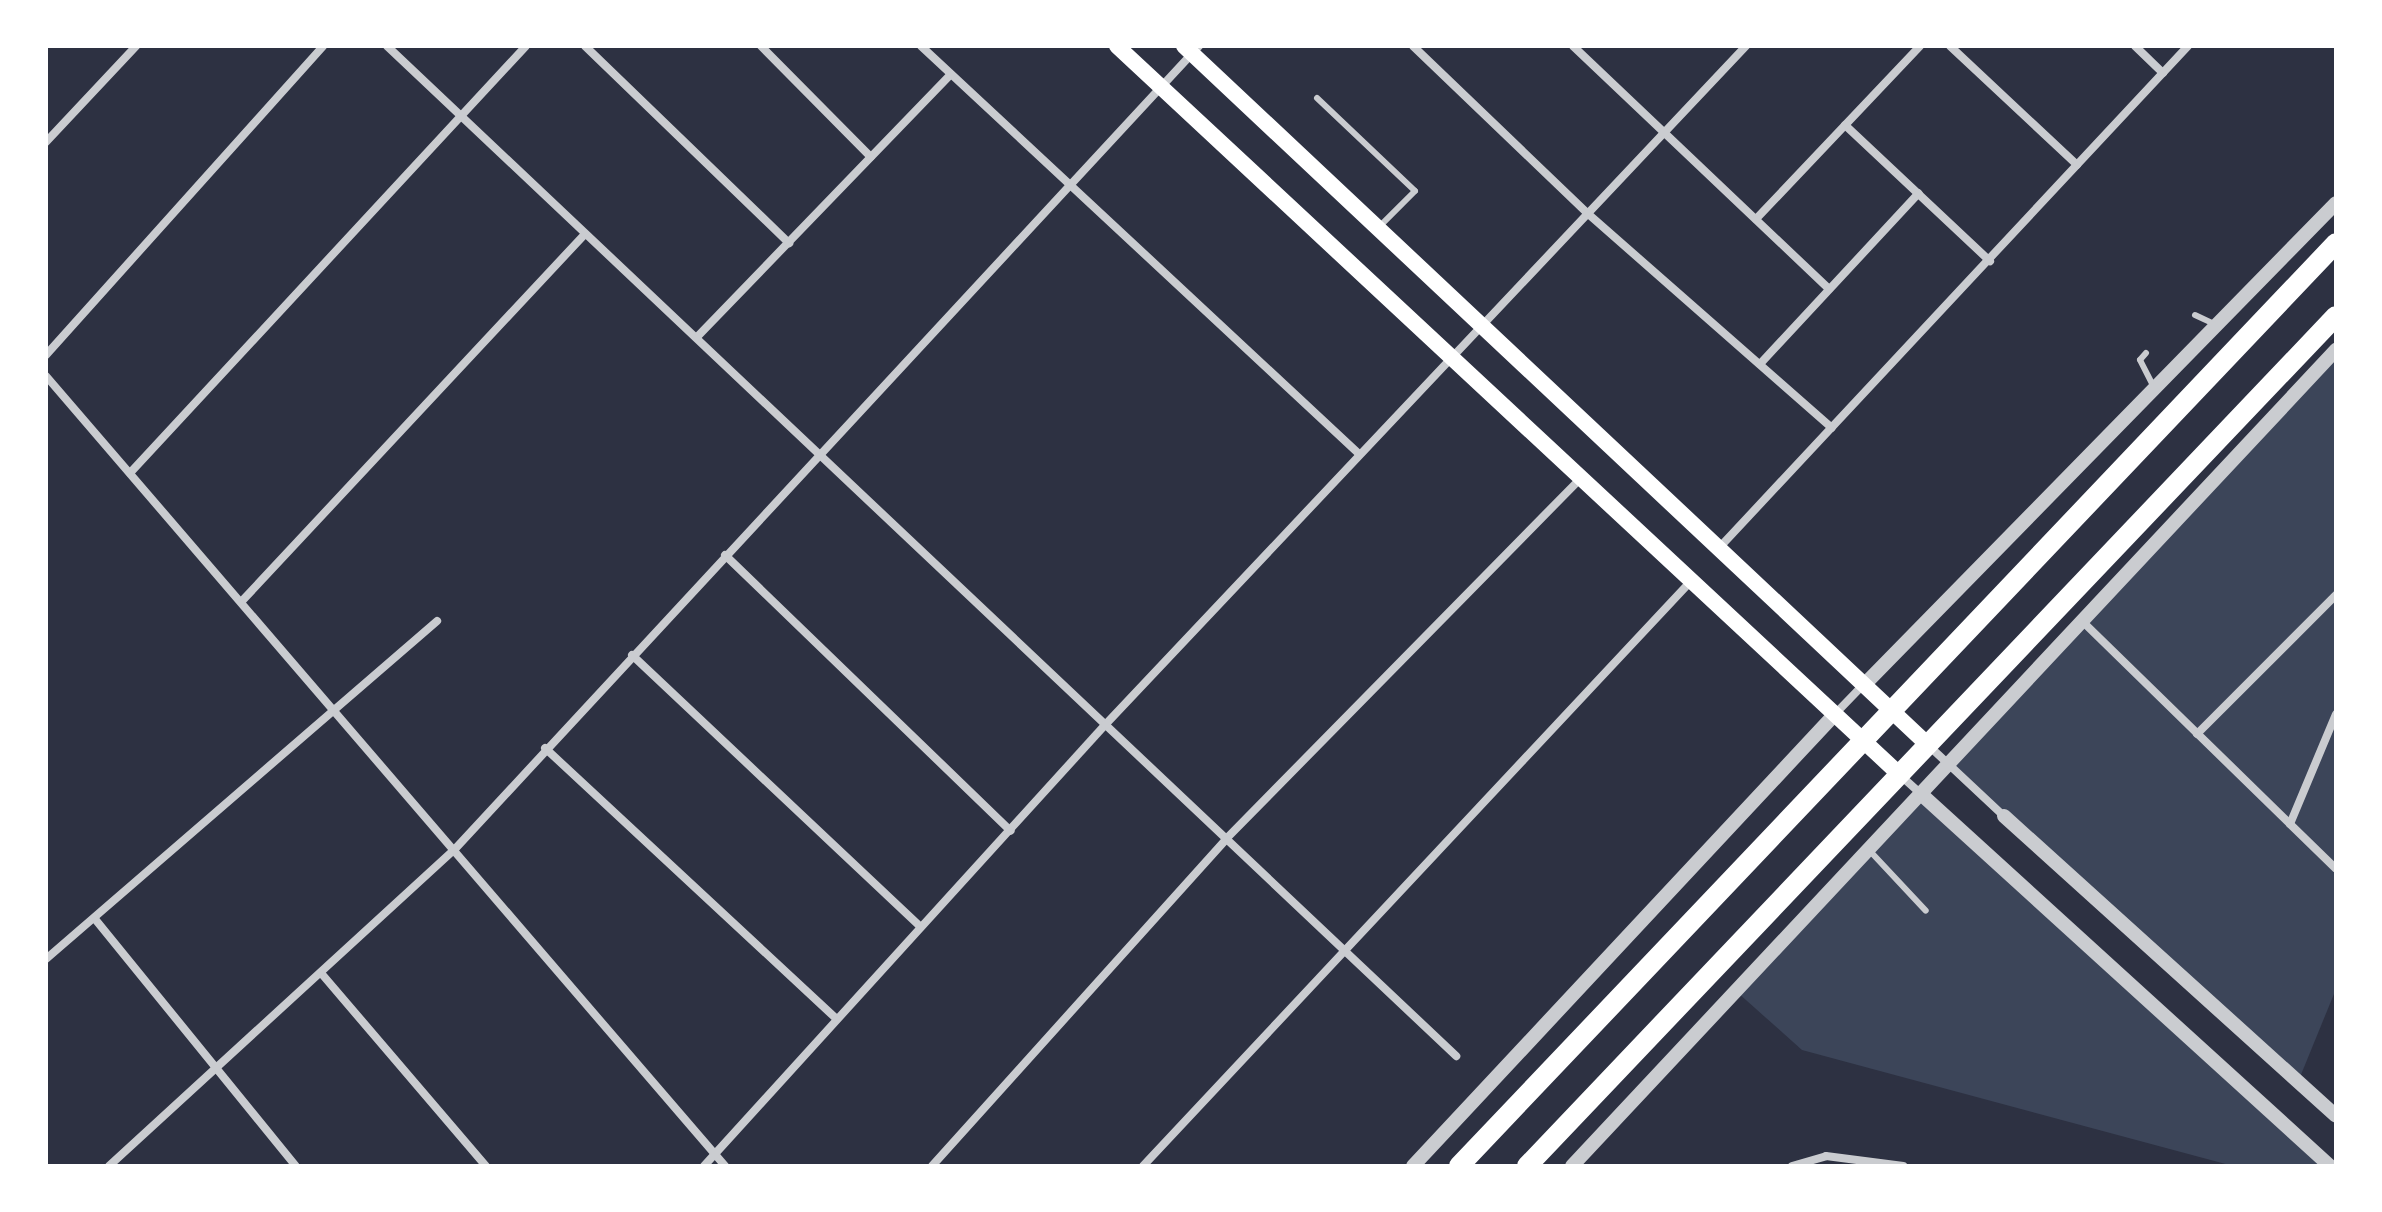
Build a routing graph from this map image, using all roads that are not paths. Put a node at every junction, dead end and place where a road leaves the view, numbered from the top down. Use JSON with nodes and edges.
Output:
{"nodes":[{"id":1,"x":136,"y":46,"type":"edge"},
{"id":2,"x":323,"y":46,"type":"edge"},
{"id":3,"x":387,"y":46,"type":"edge"},
{"id":4,"x":526,"y":46,"type":"edge"},
{"id":5,"x":585,"y":46,"type":"edge"},
{"id":6,"x":761,"y":46,"type":"edge"},
{"id":7,"x":921,"y":46,"type":"edge"},
{"id":8,"x":1117,"y":46,"type":"edge"},
{"id":9,"x":1413,"y":46,"type":"edge"},
{"id":10,"x":1573,"y":46,"type":"edge"},
{"id":11,"x":1746,"y":46,"type":"edge"},
{"id":12,"x":1920,"y":46,"type":"edge"},
{"id":13,"x":1950,"y":46,"type":"edge"},
{"id":14,"x":2135,"y":46,"type":"edge"},
{"id":15,"x":2188,"y":46,"type":"edge"},
{"id":16,"x":1192,"y":49,"type":"edge"},
{"id":17,"x":2163,"y":73,"type":"junction"},
{"id":18,"x":951,"y":74,"type":"junction"},
{"id":19,"x":1162,"y":88,"type":"junction"},
{"id":20,"x":1317,"y":98,"type":"dead end"},
{"id":21,"x":458,"y":115,"type":"junction"},
{"id":22,"x":1845,"y":125,"type":"junction"},
{"id":23,"x":1667,"y":132,"type":"junction"},
{"id":24,"x":46,"y":142,"type":"edge"},
{"id":25,"x":871,"y":157,"type":"junction"},
{"id":26,"x":2077,"y":165,"type":"junction"},
{"id":27,"x":1072,"y":185,"type":"junction"},
{"id":28,"x":1919,"y":193,"type":"junction"},
{"id":29,"x":2336,"y":203,"type":"edge"},
{"id":30,"x":1586,"y":212,"type":"junction"},
{"id":31,"x":1756,"y":219,"type":"junction"},
{"id":32,"x":1378,"y":228,"type":"junction"},
{"id":33,"x":584,"y":235,"type":"junction"},
{"id":34,"x":789,"y":243,"type":"junction"},
{"id":35,"x":2336,"y":243,"type":"edge"},
{"id":36,"x":1990,"y":261,"type":"junction"},
{"id":37,"x":1829,"y":289,"type":"junction"},
{"id":38,"x":2195,"y":315,"type":"dead end"},
{"id":39,"x":2336,"y":316,"type":"edge"},
{"id":40,"x":1479,"y":325,"type":"junction"},
{"id":41,"x":2217,"y":325,"type":"junction"},
{"id":42,"x":698,"y":336,"type":"junction"},
{"id":43,"x":2336,"y":350,"type":"edge"},
{"id":44,"x":2146,"y":353,"type":"dead end"},
{"id":45,"x":46,"y":355,"type":"edge"},
{"id":46,"x":1449,"y":359,"type":"junction"},
{"id":47,"x":1760,"y":364,"type":"junction"},
{"id":48,"x":46,"y":376,"type":"edge"},
{"id":49,"x":2155,"y":389,"type":"junction"},
{"id":50,"x":1832,"y":428,"type":"junction"},
{"id":51,"x":823,"y":452,"type":"junction"},
{"id":52,"x":1358,"y":453,"type":"junction"},
{"id":53,"x":130,"y":473,"type":"junction"},
{"id":54,"x":1580,"y":479,"type":"junction"},
{"id":55,"x":1719,"y":548,"type":"junction"},
{"id":56,"x":725,"y":555,"type":"junction"},
{"id":57,"x":1692,"y":581,"type":"junction"},
{"id":58,"x":2336,"y":595,"type":"edge"},
{"id":59,"x":242,"y":601,"type":"junction"},
{"id":60,"x":2080,"y":620,"type":"junction"},
{"id":61,"x":437,"y":621,"type":"dead end"},
{"id":62,"x":632,"y":655,"type":"junction"},
{"id":63,"x":1865,"y":684,"type":"junction"},
{"id":64,"x":1890,"y":707,"type":"junction"},
{"id":65,"x":338,"y":712,"type":"junction"},
{"id":66,"x":1836,"y":713,"type":"junction"},
{"id":67,"x":2336,"y":714,"type":"edge"},
{"id":68,"x":1105,"y":725,"type":"junction"},
{"id":69,"x":2197,"y":734,"type":"junction"},
{"id":70,"x":1861,"y":738,"type":"junction"},
{"id":71,"x":1928,"y":745,"type":"junction"},
{"id":72,"x":545,"y":748,"type":"junction"},
{"id":73,"x":1947,"y":765,"type":"junction"},
{"id":74,"x":1900,"y":775,"type":"junction"},
{"id":75,"x":1921,"y":794,"type":"junction"},
{"id":76,"x":2004,"y":816,"type":"joint"},
{"id":77,"x":2290,"y":824,"type":"junction"},
{"id":78,"x":1011,"y":831,"type":"junction"},
{"id":79,"x":1226,"y":839,"type":"junction"},
{"id":80,"x":455,"y":849,"type":"junction"},
{"id":81,"x":1869,"y":850,"type":"junction"},
{"id":82,"x":2336,"y":869,"type":"edge"},
{"id":83,"x":1926,"y":911,"type":"dead end"},
{"id":84,"x":95,"y":919,"type":"junction"},
{"id":85,"x":919,"y":925,"type":"junction"},
{"id":86,"x":1343,"y":947,"type":"junction"},
{"id":87,"x":46,"y":959,"type":"edge"},
{"id":88,"x":321,"y":973,"type":"junction"},
{"id":89,"x":837,"y":1019,"type":"junction"},
{"id":90,"x":1456,"y":1056,"type":"dead end"},
{"id":91,"x":214,"y":1068,"type":"junction"},
{"id":92,"x":2336,"y":1116,"type":"edge"},
{"id":93,"x":715,"y":1155,"type":"junction"},
{"id":94,"x":109,"y":1166,"type":"edge"},
{"id":95,"x":296,"y":1166,"type":"edge"},
{"id":96,"x":486,"y":1166,"type":"edge"},
{"id":97,"x":704,"y":1166,"type":"edge"},
{"id":98,"x":725,"y":1166,"type":"edge"},
{"id":99,"x":932,"y":1166,"type":"edge"},
{"id":100,"x":1143,"y":1166,"type":"edge"},
{"id":101,"x":1413,"y":1166,"type":"edge"},
{"id":102,"x":1459,"y":1166,"type":"edge"},
{"id":103,"x":1527,"y":1166,"type":"edge"},
{"id":104,"x":1572,"y":1166,"type":"edge"},
{"id":105,"x":1792,"y":1166,"type":"edge"},
{"id":106,"x":1903,"y":1166,"type":"edge"},
{"id":107,"x":2330,"y":1166,"type":"edge"}],
"edges":[{"from":1,"to":24,"type":"street"},
{"from":2,"to":45,"type":"street"},
{"from":3,"to":21,"type":"street"},
{"from":4,"to":21,"type":"street"},
{"from":5,"to":34,"type":"street"},
{"from":6,"to":25,"type":"street"},
{"from":7,"to":18,"type":"street"},
{"from":8,"to":19,"type":"main road"},
{"from":9,"to":30,"type":"street"},
{"from":10,"to":23,"type":"street"},
{"from":11,"to":23,"type":"street"},
{"from":12,"to":22,"type":"street"},
{"from":13,"to":26,"type":"street"},
{"from":14,"to":17,"type":"street"},
{"from":15,"to":17,"type":"street"},
{"from":16,"to":19,"type":"street"},
{"from":16,"to":32,"type":"main road"},
{"from":17,"to":26,"type":"street"},
{"from":18,"to":25,"type":"street"},
{"from":18,"to":27,"type":"street"},
{"from":19,"to":27,"type":"street"},
{"from":19,"to":46,"type":"main road"},
{"from":20,"to":32,"type":"lane"},
{"from":21,"to":33,"type":"street"},
{"from":21,"to":53,"type":"street"},
{"from":22,"to":28,"type":"street"},
{"from":22,"to":31,"type":"street"},
{"from":23,"to":30,"type":"street"},
{"from":23,"to":31,"type":"street"},
{"from":25,"to":34,"type":"street"},
{"from":26,"to":36,"type":"street"},
{"from":27,"to":51,"type":"street"},
{"from":27,"to":52,"type":"street"},
{"from":28,"to":36,"type":"street"},
{"from":28,"to":37,"type":"street"},
{"from":29,"to":41,"type":"street"},
{"from":30,"to":40,"type":"street"},
{"from":30,"to":47,"type":"street"},
{"from":31,"to":37,"type":"street"},
{"from":32,"to":40,"type":"main road"},
{"from":33,"to":42,"type":"street"},
{"from":33,"to":59,"type":"street"},
{"from":34,"to":42,"type":"street"},
{"from":35,"to":64,"type":"highway"},
{"from":36,"to":50,"type":"street"},
{"from":37,"to":47,"type":"street"},
{"from":38,"to":41,"type":"lane"},
{"from":39,"to":71,"type":"highway"},
{"from":40,"to":46,"type":"street"},
{"from":40,"to":55,"type":"main road"},
{"from":41,"to":49,"type":"street"},
{"from":42,"to":51,"type":"street"},
{"from":43,"to":60,"type":"street"},
{"from":44,"to":49,"type":"lane"},
{"from":46,"to":52,"type":"street"},
{"from":46,"to":54,"type":"main road"},
{"from":47,"to":50,"type":"street"},
{"from":48,"to":53,"type":"street"},
{"from":49,"to":63,"type":"street"},
{"from":50,"to":55,"type":"street"},
{"from":51,"to":56,"type":"street"},
{"from":51,"to":68,"type":"street"},
{"from":52,"to":68,"type":"street"},
{"from":53,"to":59,"type":"street"},
{"from":54,"to":57,"type":"main road"},
{"from":54,"to":79,"type":"street"},
{"from":55,"to":63,"type":"main road"},
{"from":56,"to":62,"type":"street"},
{"from":56,"to":78,"type":"street"},
{"from":57,"to":66,"type":"main road"},
{"from":57,"to":86,"type":"street"},
{"from":58,"to":69,"type":"street"},
{"from":59,"to":65,"type":"street"},
{"from":60,"to":69,"type":"street"},
{"from":60,"to":73,"type":"street"},
{"from":61,"to":65,"type":"street"},
{"from":62,"to":72,"type":"street"},
{"from":62,"to":85,"type":"street"},
{"from":63,"to":64,"type":"main road"},
{"from":63,"to":66,"type":"street"},
{"from":64,"to":70,"type":"highway"},
{"from":64,"to":71,"type":"main road"},
{"from":65,"to":80,"type":"street"},
{"from":65,"to":84,"type":"street"},
{"from":66,"to":70,"type":"main road"},
{"from":66,"to":101,"type":"street"},
{"from":67,"to":77,"type":"street"},
{"from":68,"to":78,"type":"street"},
{"from":68,"to":79,"type":"street"},
{"from":69,"to":77,"type":"street"},
{"from":70,"to":74,"type":"main road"},
{"from":70,"to":102,"type":"highway"},
{"from":71,"to":73,"type":"street"},
{"from":71,"to":74,"type":"highway"},
{"from":72,"to":80,"type":"street"},
{"from":72,"to":89,"type":"street"},
{"from":73,"to":75,"type":"street"},
{"from":73,"to":76,"type":"street"},
{"from":74,"to":75,"type":"street"},
{"from":74,"to":103,"type":"highway"},
{"from":75,"to":81,"type":"street"},
{"from":75,"to":107,"type":"street"},
{"from":76,"to":92,"type":"street"},
{"from":77,"to":82,"type":"street"},
{"from":78,"to":85,"type":"street"},
{"from":79,"to":86,"type":"street"},
{"from":79,"to":99,"type":"street"},
{"from":80,"to":88,"type":"street"},
{"from":80,"to":93,"type":"street"},
{"from":81,"to":83,"type":"lane"},
{"from":81,"to":104,"type":"street"},
{"from":84,"to":87,"type":"street"},
{"from":84,"to":91,"type":"street"},
{"from":85,"to":89,"type":"street"},
{"from":86,"to":90,"type":"street"},
{"from":86,"to":100,"type":"street"},
{"from":88,"to":91,"type":"street"},
{"from":88,"to":96,"type":"street"},
{"from":89,"to":93,"type":"street"},
{"from":91,"to":94,"type":"street"},
{"from":91,"to":95,"type":"street"},
{"from":93,"to":97,"type":"street"},
{"from":93,"to":98,"type":"street"},
{"from":105,"to":106,"type":"street"}]}
